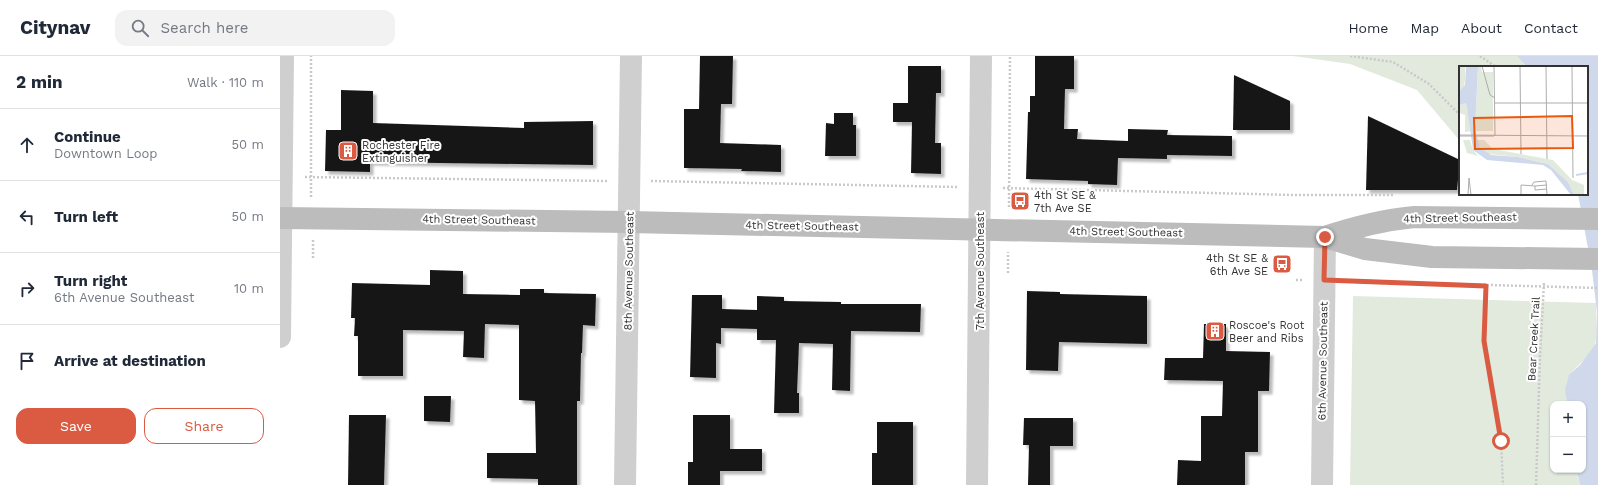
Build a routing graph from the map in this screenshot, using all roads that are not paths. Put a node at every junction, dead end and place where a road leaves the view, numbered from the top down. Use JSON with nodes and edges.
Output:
{"nodes":[{"id":1,"x":283,"y":56,"type":"edge"},
{"id":2,"x":631,"y":56,"type":"edge"},
{"id":3,"x":981,"y":56,"type":"edge"},
{"id":4,"x":281,"y":218,"type":"edge"},
{"id":5,"x":1598,"y":219,"type":"edge"},
{"id":6,"x":629,"y":222,"type":"junction"},
{"id":7,"x":980,"y":230,"type":"junction"},
{"id":8,"x":1325,"y":237,"type":"junction"},
{"id":9,"x":1598,"y":259,"type":"edge"},
{"id":10,"x":280,"y":337,"type":"edge"},
{"id":11,"x":625,"y":485,"type":"edge"},
{"id":12,"x":977,"y":485,"type":"edge"},
{"id":13,"x":1322,"y":485,"type":"edge"}],
"edges":[{"from":1,"to":4,"type":"street"},
{"from":2,"to":6,"type":"street","name":"8th Avenue Southeast"},
{"from":3,"to":7,"type":"street","name":"7th Avenue Southeast"},
{"from":4,"to":6,"type":"main road","name":"4th Street Southeast"},
{"from":4,"to":10,"type":"street"},
{"from":5,"to":8,"type":"main road","name":"4th Street Southeast"},
{"from":6,"to":7,"type":"main road","name":"4th Street Southeast"},
{"from":6,"to":11,"type":"street","name":"8th Avenue Southeast"},
{"from":7,"to":8,"type":"main road","name":"4th Street Southeast"},
{"from":7,"to":12,"type":"street","name":"7th Avenue Southeast"},
{"from":8,"to":9,"type":"main road","name":"4th Street Southeast"},
{"from":8,"to":13,"type":"street","name":"6th Avenue Southeast"}]}
